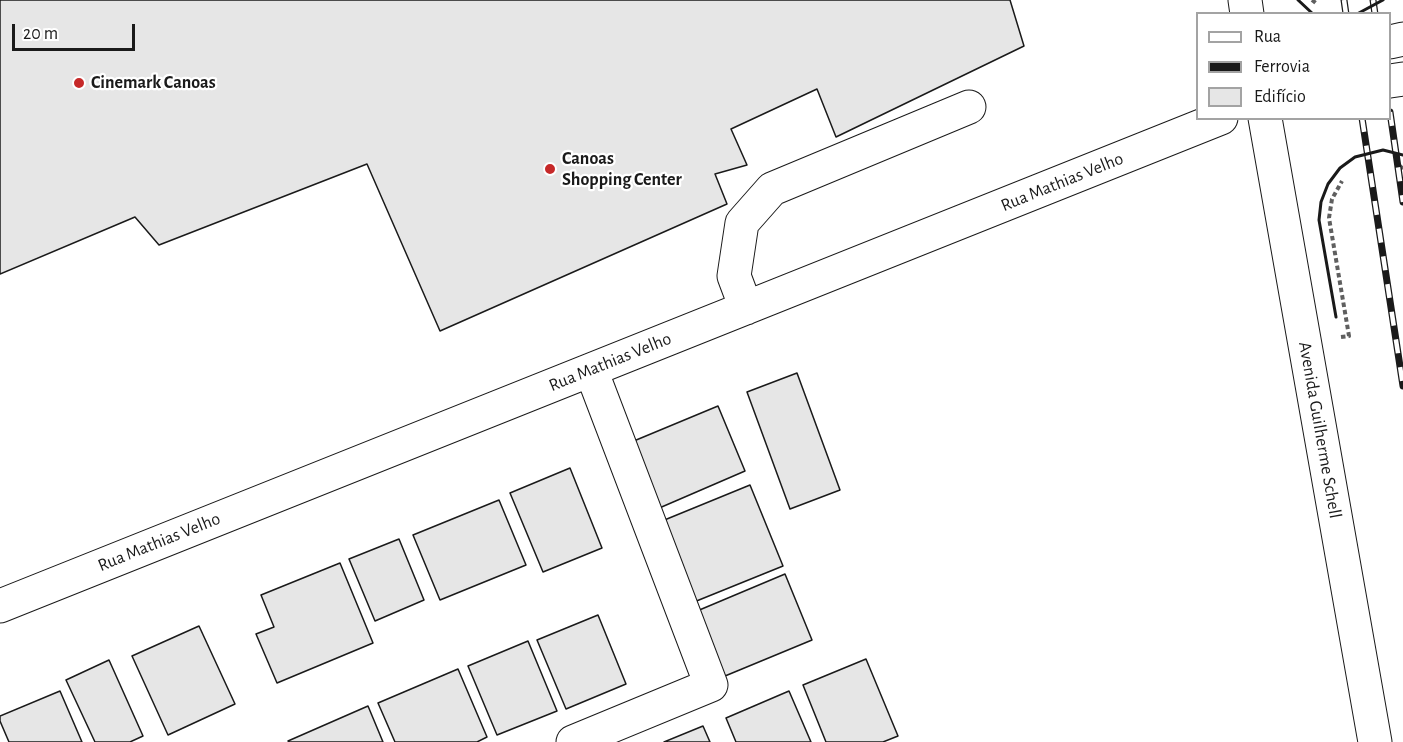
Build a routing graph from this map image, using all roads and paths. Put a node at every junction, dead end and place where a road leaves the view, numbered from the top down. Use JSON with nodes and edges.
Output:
{"nodes":[{"id":1,"x":1312,"y":0,"type":"edge"},
{"id":2,"x":1317,"y":4,"type":"dead end"},
{"id":3,"x":969,"y":107,"type":"dead end"},
{"id":4,"x":1216,"y":120,"type":"edge"},
{"id":5,"x":1265,"y":120,"type":"edge"},
{"id":6,"x":1342,"y":181,"type":"dead end"},
{"id":7,"x":746,"y":308,"type":"junction"},
{"id":8,"x":1305,"y":344,"type":"junction"},
{"id":9,"x":591,"y":370,"type":"junction"},
{"id":10,"x":0,"y":606,"type":"edge"},
{"id":11,"x":573,"y":742,"type":"edge"},
{"id":12,"x":1375,"y":742,"type":"edge"}],
"edges":[{"from":1,"to":2,"type":"path"},
{"from":3,"to":7,"type":"street"},
{"from":4,"to":7,"type":"street","name":"Rua Mathias Velho"},
{"from":5,"to":8,"type":"street","name":"Avenida Guilherme Schell"},
{"from":6,"to":8,"type":"path"},
{"from":7,"to":9,"type":"street","name":"Rua Mathias Velho"},
{"from":8,"to":12,"type":"street","name":"Avenida Guilherme Schell"},
{"from":9,"to":10,"type":"street","name":"Rua Mathias Velho"},
{"from":9,"to":11,"type":"street"}]}
